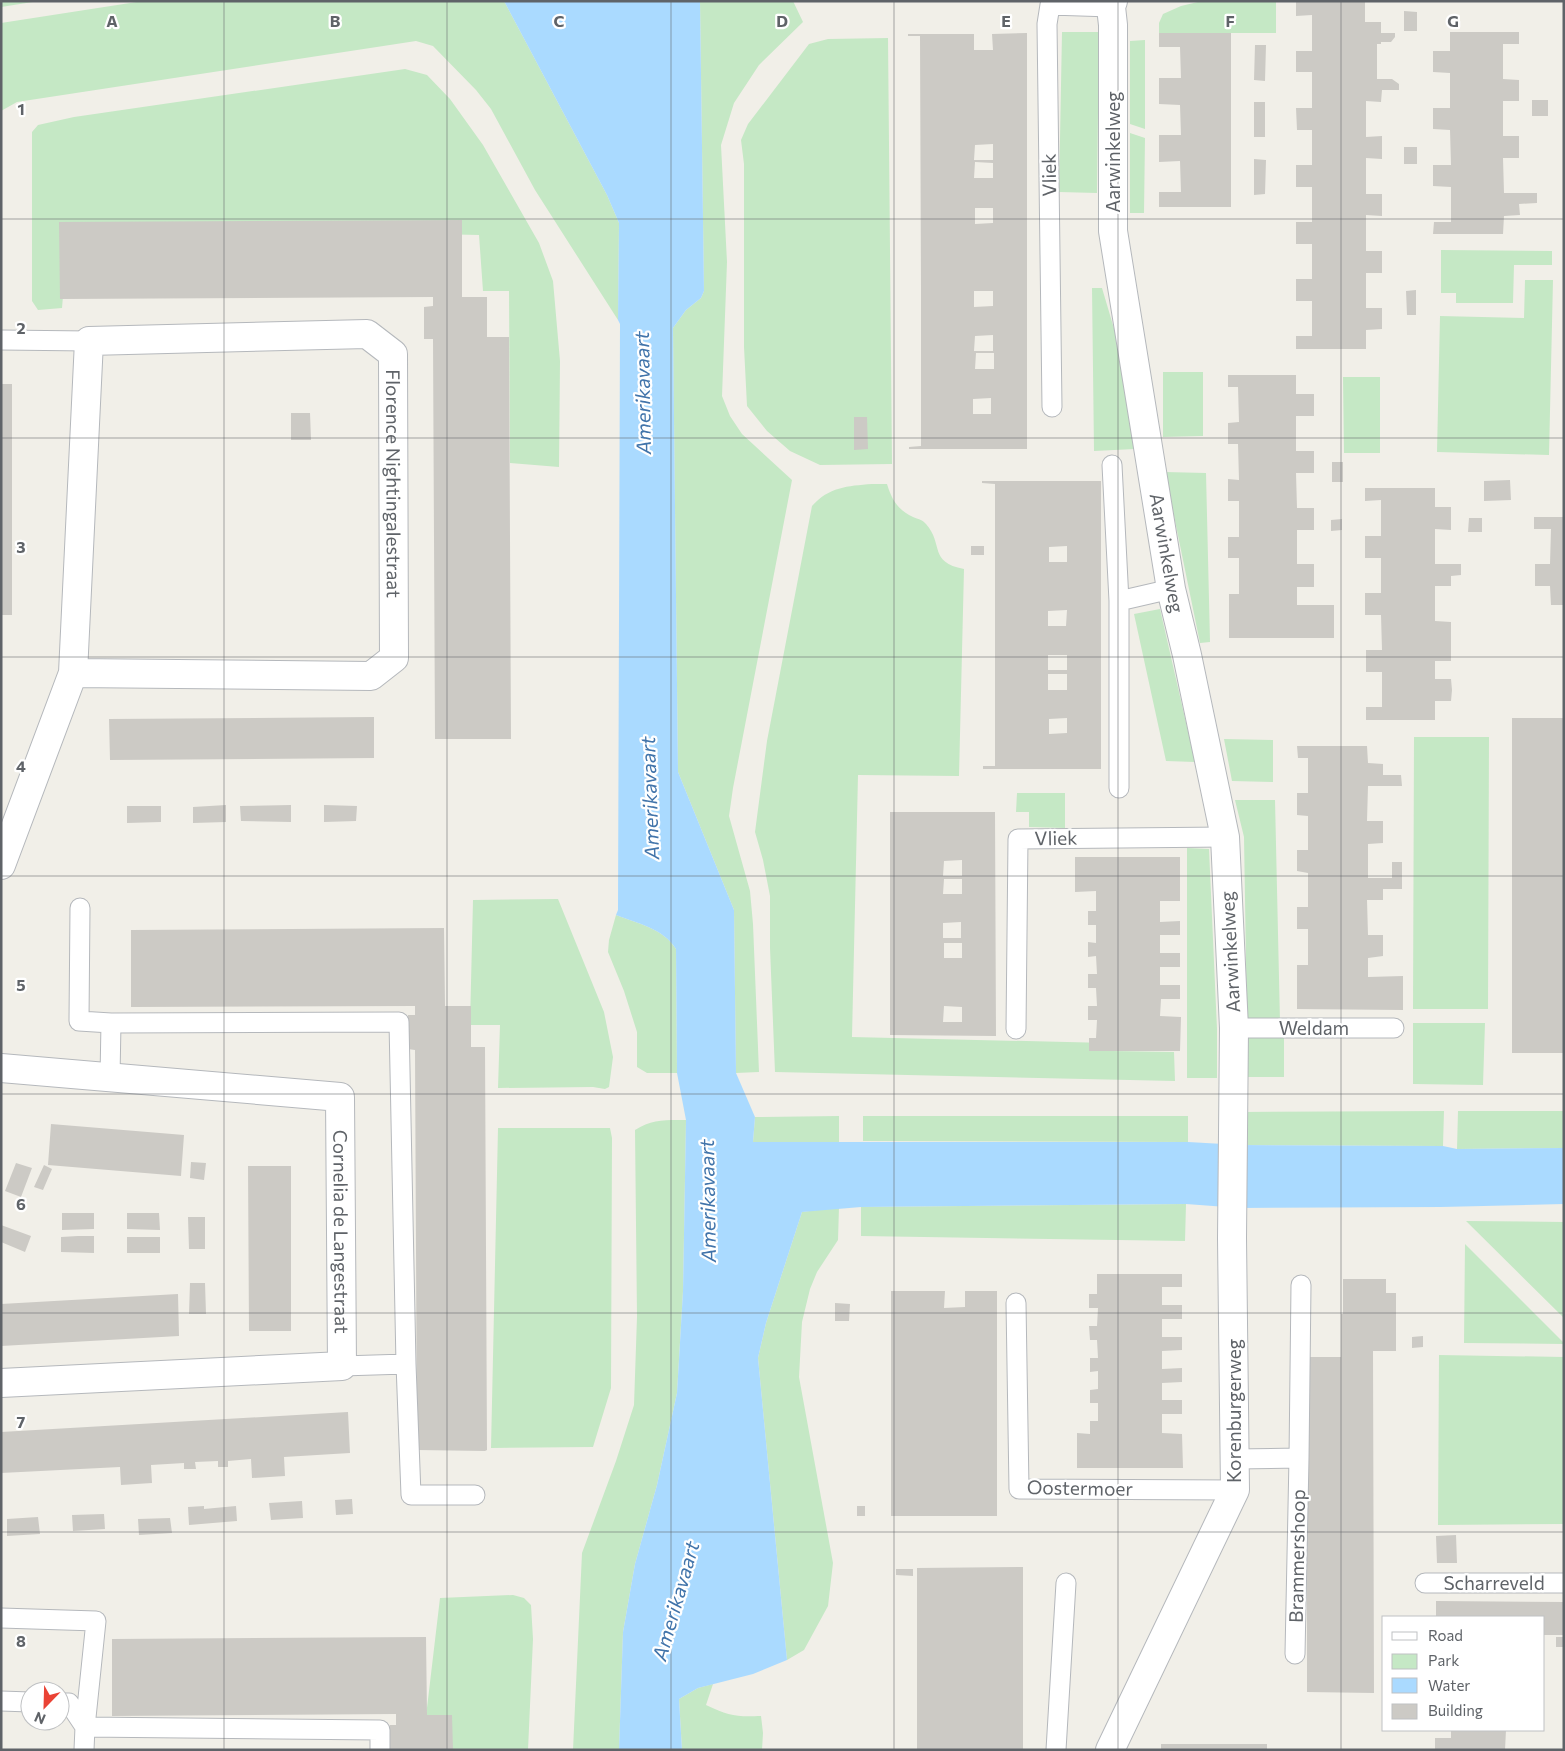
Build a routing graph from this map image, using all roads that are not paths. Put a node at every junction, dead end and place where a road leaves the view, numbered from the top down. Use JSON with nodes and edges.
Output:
{"nodes":[{"id":1,"x":1112,"y":4,"type":"edge"},
{"id":2,"x":1,"y":340,"type":"edge"},
{"id":3,"x":88,"y":341,"type":"junction"},
{"id":4,"x":1052,"y":407,"type":"dead end"},
{"id":5,"x":1112,"y":465,"type":"dead end"},
{"id":6,"x":1171,"y":589,"type":"junction"},
{"id":7,"x":1119,"y":601,"type":"junction"},
{"id":8,"x":73,"y":673,"type":"junction"},
{"id":9,"x":1119,"y":788,"type":"dead end"},
{"id":10,"x":1225,"y":837,"type":"junction"},
{"id":11,"x":1,"y":865,"type":"edge"},
{"id":12,"x":80,"y":908,"type":"dead end"},
{"id":13,"x":111,"y":1023,"type":"junction"},
{"id":14,"x":1234,"y":1028,"type":"junction"},
{"id":15,"x":1394,"y":1028,"type":"dead end"},
{"id":16,"x":1016,"y":1029,"type":"dead end"},
{"id":17,"x":1,"y":1068,"type":"edge"},
{"id":18,"x":110,"y":1077,"type":"junction"},
{"id":19,"x":1234,"y":1103,"type":"joint"},
{"id":20,"x":1301,"y":1285,"type":"dead end"},
{"id":21,"x":1016,"y":1303,"type":"dead end"},
{"id":22,"x":406,"y":1364,"type":"junction"},
{"id":23,"x":342,"y":1366,"type":"junction"},
{"id":24,"x":1,"y":1383,"type":"edge"},
{"id":25,"x":1235,"y":1458,"type":"junction"},
{"id":26,"x":1300,"y":1458,"type":"junction"},
{"id":27,"x":1235,"y":1490,"type":"junction"},
{"id":28,"x":475,"y":1495,"type":"dead end"},
{"id":29,"x":1066,"y":1583,"type":"dead end"},
{"id":30,"x":1425,"y":1583,"type":"dead end"},
{"id":31,"x":1564,"y":1583,"type":"edge"},
{"id":32,"x":1,"y":1618,"type":"edge"},
{"id":33,"x":1294,"y":1654,"type":"dead end"},
{"id":34,"x":1,"y":1701,"type":"edge"},
{"id":35,"x":20,"y":1702,"type":"edge"},
{"id":36,"x":70,"y":1704,"type":"edge"},
{"id":37,"x":86,"y":1727,"type":"junction"},
{"id":38,"x":84,"y":1750,"type":"edge"},
{"id":39,"x":380,"y":1750,"type":"edge"},
{"id":40,"x":1056,"y":1750,"type":"edge"},
{"id":41,"x":1110,"y":1750,"type":"edge"}],
"edges":[{"from":1,"to":4,"type":"lane","name":"Vliek"},
{"from":1,"to":6,"type":"street","name":"Aarwinkelweg"},
{"from":2,"to":3,"type":"lane"},
{"from":3,"to":8,"type":"street"},
{"from":3,"to":8,"type":"street","name":"Florence Nightingalestraat"},
{"from":5,"to":7,"type":"lane"},
{"from":6,"to":7,"type":"lane"},
{"from":6,"to":10,"type":"street","name":"Aarwinkelweg"},
{"from":7,"to":9,"type":"lane"},
{"from":8,"to":11,"type":"street"},
{"from":10,"to":14,"type":"street","name":"Aarwinkelweg"},
{"from":10,"to":16,"type":"lane","name":"Vliek"},
{"from":12,"to":13,"type":"lane"},
{"from":13,"to":18,"type":"lane"},
{"from":13,"to":22,"type":"lane"},
{"from":14,"to":15,"type":"lane","name":"Weldam"},
{"from":14,"to":19,"type":"street","name":"Aarwinkelweg"},
{"from":17,"to":18,"type":"street","name":"Cornelia de Langestraat"},
{"from":18,"to":23,"type":"street","name":"Cornelia de Langestraat"},
{"from":19,"to":25,"type":"street","name":"Korenburgerweg"},
{"from":20,"to":26,"type":"lane","name":"Brammershoop"},
{"from":21,"to":27,"type":"lane","name":"Oostermoer"},
{"from":22,"to":23,"type":"lane"},
{"from":22,"to":28,"type":"lane"},
{"from":23,"to":24,"type":"street"},
{"from":25,"to":26,"type":"lane"},
{"from":25,"to":27,"type":"street","name":"Korenburgerweg"},
{"from":26,"to":33,"type":"lane","name":"Brammershoop"},
{"from":27,"to":41,"type":"street","name":"Korenburgerweg"},
{"from":29,"to":40,"type":"lane"},
{"from":30,"to":31,"type":"lane","name":"Scharreveld"},
{"from":32,"to":37,"type":"lane"},
{"from":34,"to":35,"type":"lane"},
{"from":36,"to":37,"type":"lane"},
{"from":37,"to":38,"type":"lane"},
{"from":37,"to":39,"type":"lane"}]}
